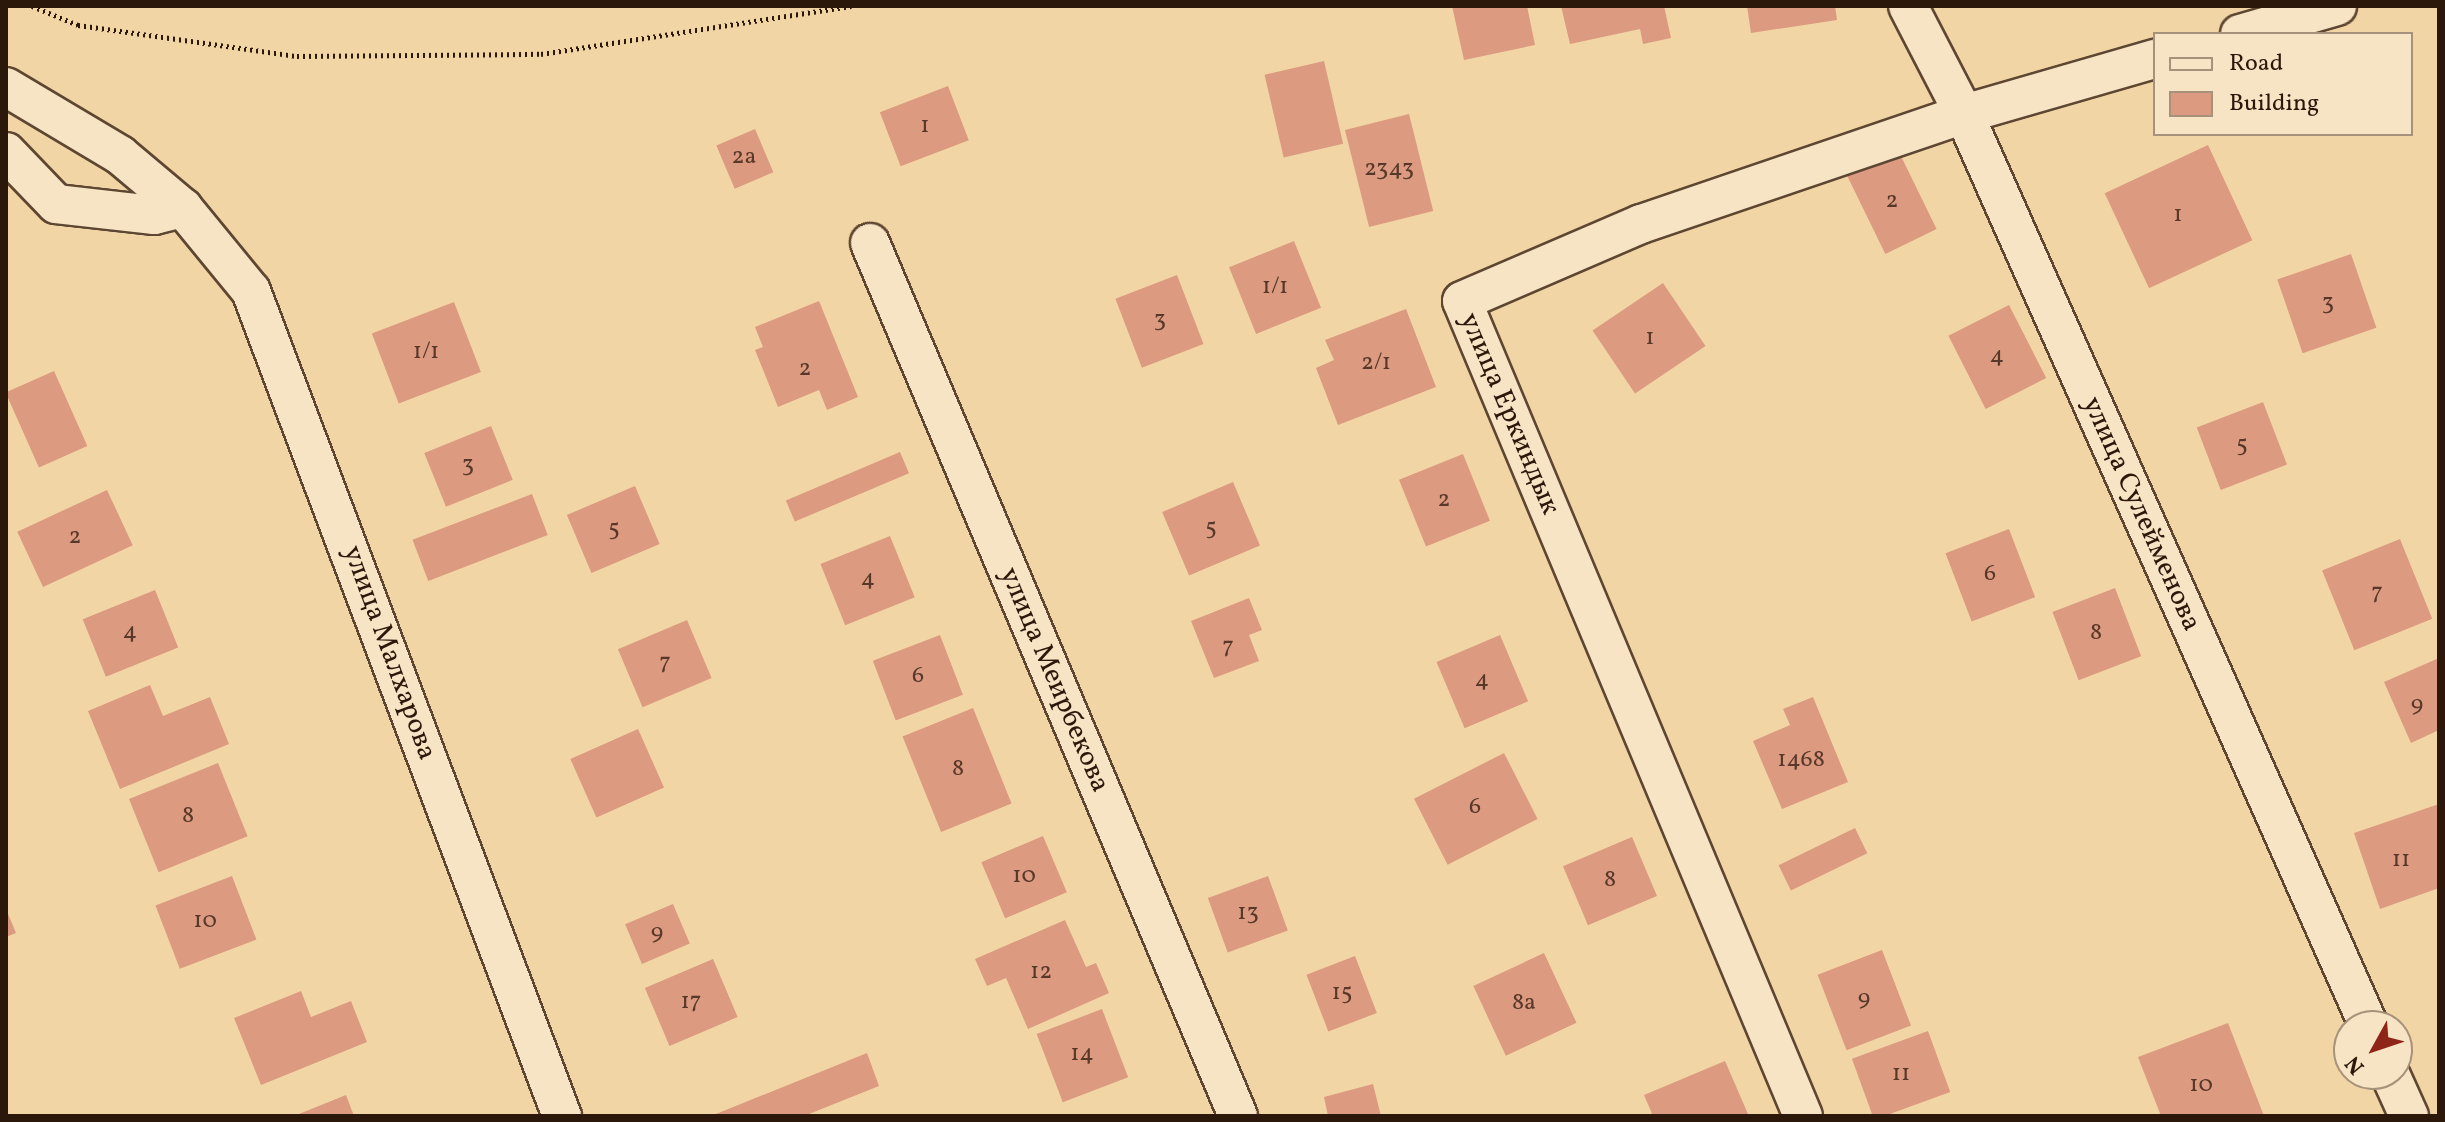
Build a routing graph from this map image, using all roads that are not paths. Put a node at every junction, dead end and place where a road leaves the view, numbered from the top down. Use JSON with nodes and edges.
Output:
{"nodes":[{"id":1,"x":1908,"y":6,"type":"edge"},
{"id":2,"x":2337,"y":6,"type":"edge"},
{"id":3,"x":2247,"y":32,"type":"edge"},
{"id":4,"x":2153,"y":60,"type":"edge"},
{"id":5,"x":6,"y":87,"type":"edge"},
{"id":6,"x":1964,"y":114,"type":"junction"},
{"id":7,"x":6,"y":152,"type":"edge"},
{"id":8,"x":183,"y":208,"type":"junction"},
{"id":9,"x":870,"y":243,"type":"dead end"},
{"id":10,"x":2362,"y":1010,"type":"edge"},
{"id":11,"x":2397,"y":1090,"type":"edge"},
{"id":12,"x":562,"y":1116,"type":"edge"},
{"id":13,"x":1238,"y":1116,"type":"edge"},
{"id":14,"x":1803,"y":1116,"type":"edge"},
{"id":15,"x":2409,"y":1116,"type":"edge"}],
"edges":[{"from":1,"to":6,"type":"street","name":"улица Сулейменова"},
{"from":2,"to":3,"type":"street"},
{"from":4,"to":6,"type":"street","name":"улица Еркиндык"},
{"from":5,"to":8,"type":"street","name":"улица Малхарова"},
{"from":6,"to":10,"type":"street","name":"улица Сулейменова"},
{"from":6,"to":14,"type":"street","name":"улица Еркиндык"},
{"from":7,"to":8,"type":"street"},
{"from":8,"to":12,"type":"street","name":"улица Малхарова"},
{"from":9,"to":13,"type":"street","name":"улица Меирбекова"},
{"from":11,"to":15,"type":"street"}]}
